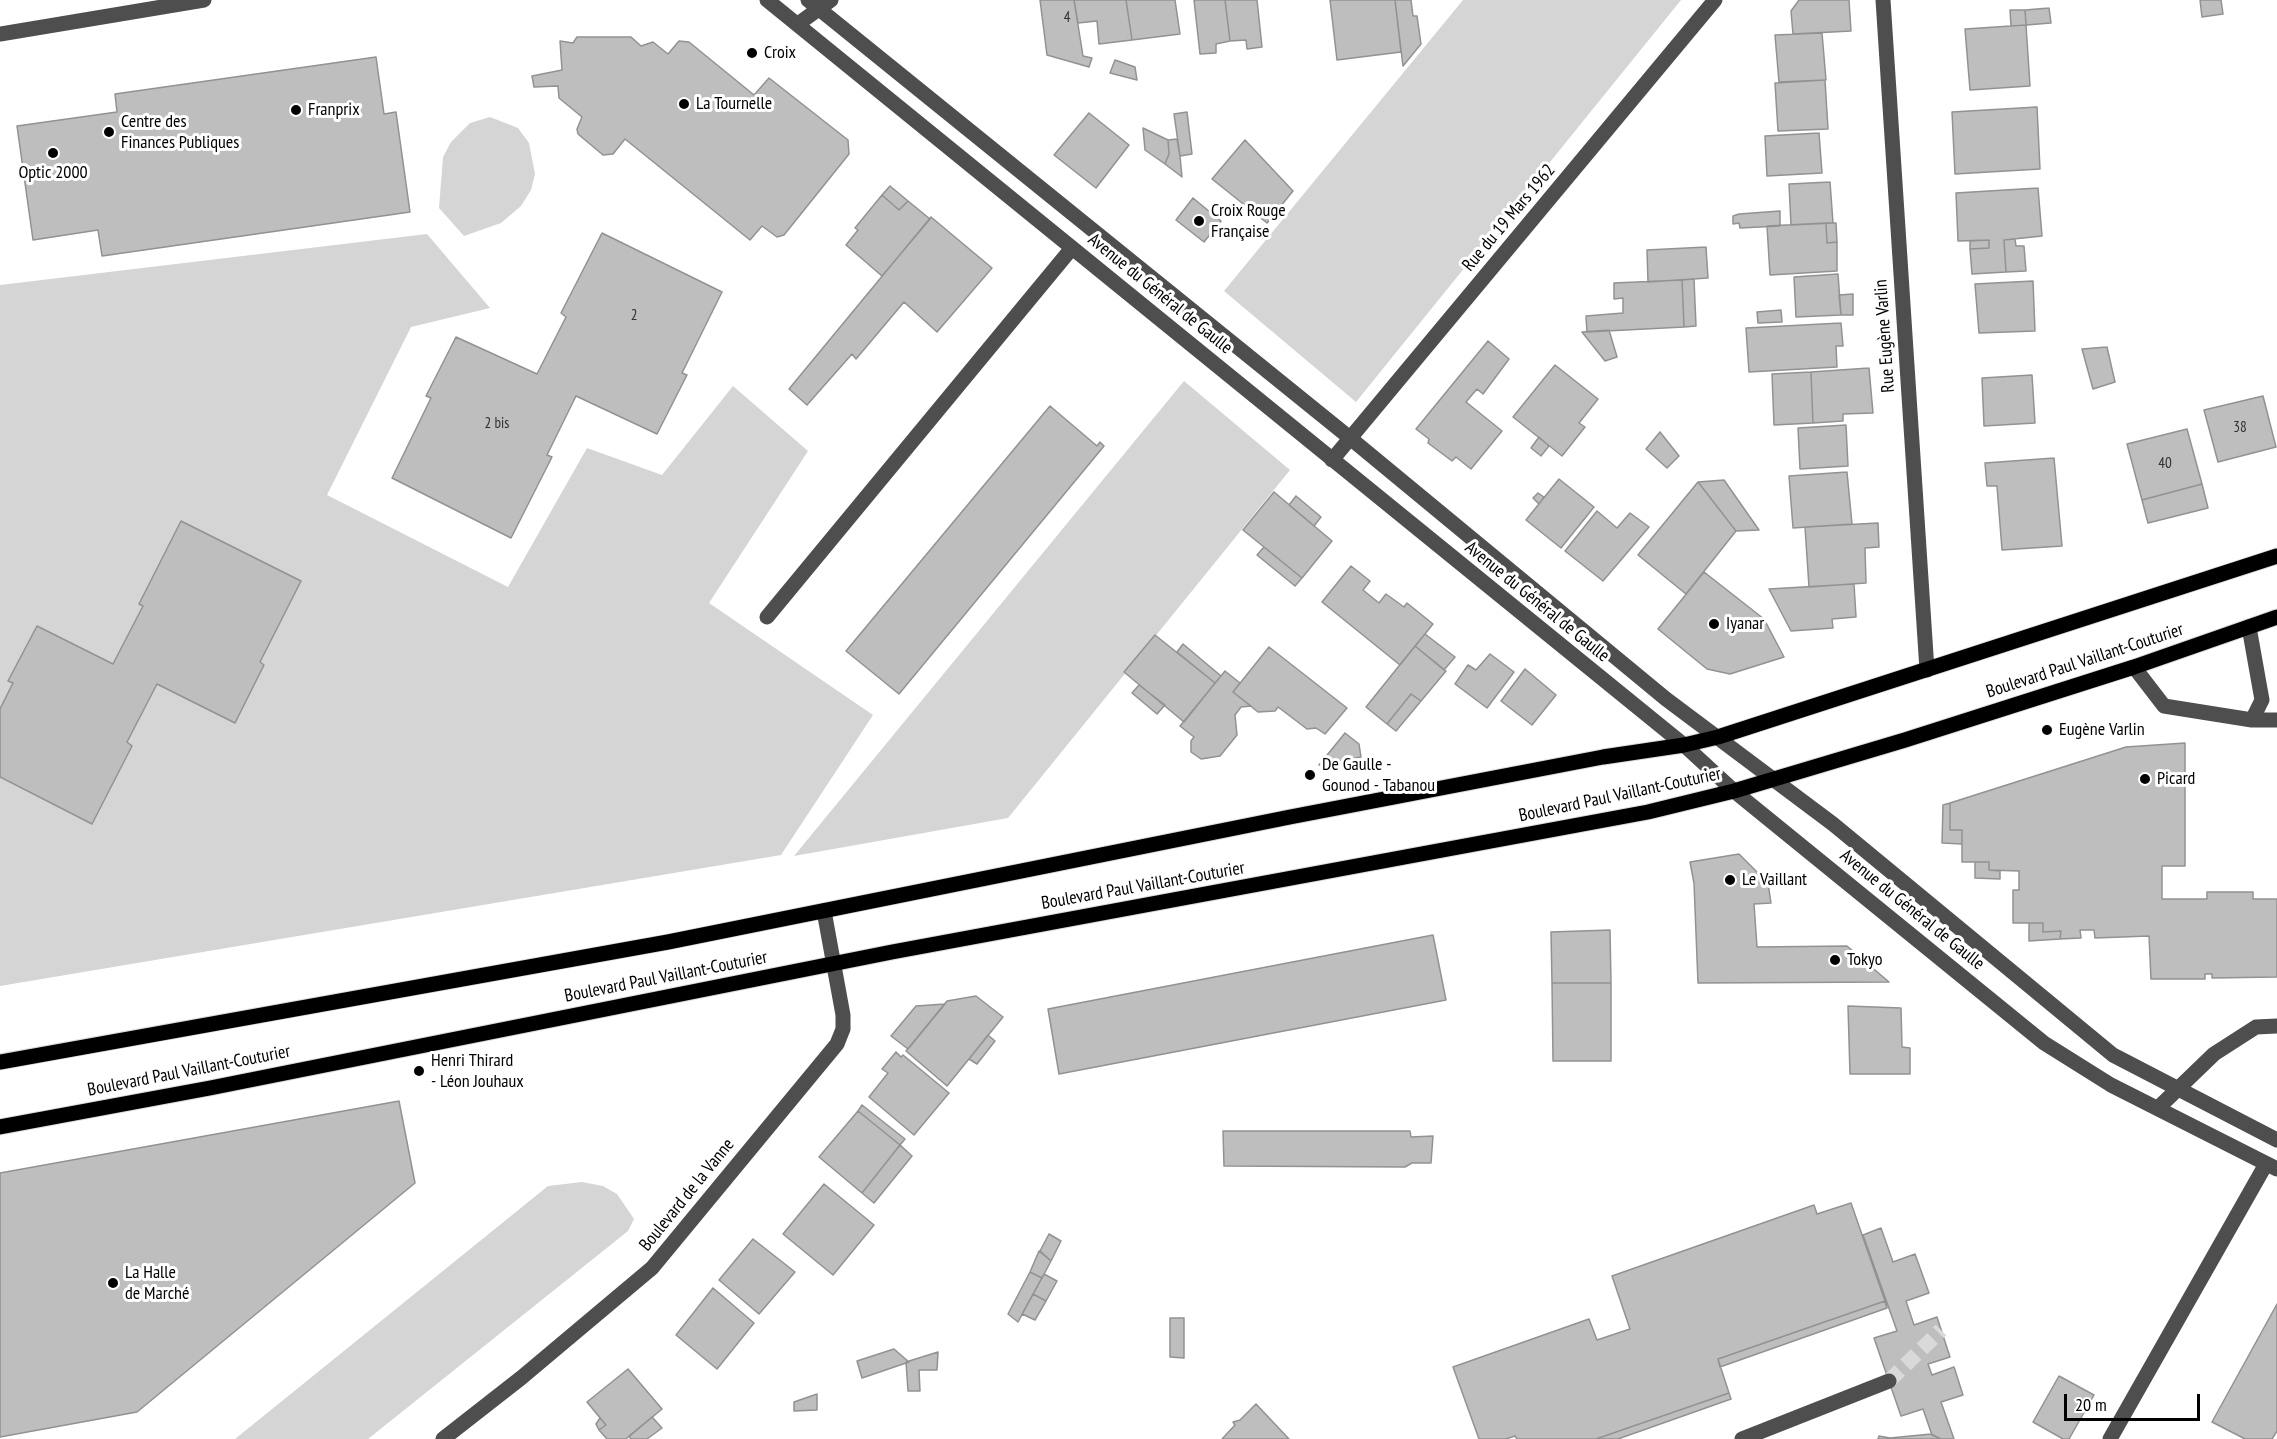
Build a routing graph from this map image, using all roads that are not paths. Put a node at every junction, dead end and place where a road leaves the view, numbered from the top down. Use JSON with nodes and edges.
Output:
{"nodes":[{"id":1,"x":204,"y":0,"type":"edge"},
{"id":2,"x":767,"y":0,"type":"edge"},
{"id":3,"x":1715,"y":0,"type":"edge"},
{"id":4,"x":1883,"y":0,"type":"edge"},
{"id":5,"x":819,"y":3,"type":"edge"},
{"id":6,"x":798,"y":24,"type":"junction"},
{"id":7,"x":0,"y":34,"type":"edge"},
{"id":8,"x":1072,"y":248,"type":"junction"},
{"id":9,"x":1350,"y":438,"type":"junction"},
{"id":10,"x":1332,"y":460,"type":"junction"},
{"id":11,"x":2277,"y":556,"type":"edge"},
{"id":12,"x":767,"y":617,"type":"dead end"},
{"id":13,"x":2277,"y":617,"type":"edge"},
{"id":14,"x":2249,"y":627,"type":"junction"},
{"id":15,"x":2134,"y":666,"type":"junction"},
{"id":16,"x":1927,"y":670,"type":"junction"},
{"id":17,"x":2252,"y":720,"type":"junction"},
{"id":18,"x":2277,"y":720,"type":"edge"},
{"id":19,"x":1719,"y":737,"type":"junction"},
{"id":20,"x":1684,"y":745,"type":"junction"},
{"id":21,"x":1774,"y":778,"type":"junction"},
{"id":22,"x":1734,"y":791,"type":"junction"},
{"id":23,"x":824,"y":911,"type":"junction"},
{"id":24,"x":833,"y":963,"type":"junction"},
{"id":25,"x":2277,"y":1026,"type":"edge"},
{"id":26,"x":0,"y":1062,"type":"edge"},
{"id":27,"x":2179,"y":1089,"type":"junction"},
{"id":28,"x":2158,"y":1108,"type":"junction"},
{"id":29,"x":0,"y":1127,"type":"edge"},
{"id":30,"x":2277,"y":1140,"type":"edge"},
{"id":31,"x":2272,"y":1167,"type":"edge"},
{"id":32,"x":1889,"y":1381,"type":"tunnel mouth"},
{"id":33,"x":443,"y":1439,"type":"edge"},
{"id":34,"x":1742,"y":1439,"type":"edge"},
{"id":35,"x":2110,"y":1439,"type":"edge"}],
"edges":[{"from":1,"to":7,"type":"street"},
{"from":2,"to":6,"type":"street","name":"Avenue du Général de Gaulle"},
{"from":3,"to":9,"type":"street","name":"Rue du 19 Mars 1962"},
{"from":4,"to":16,"type":"street","name":"Rue Eugène Varlin"},
{"from":5,"to":6,"type":"street"},
{"from":5,"to":9,"type":"street","name":"Avenue du Général de Gaulle"},
{"from":6,"to":8,"type":"street","name":"Avenue du Général de Gaulle"},
{"from":8,"to":10,"type":"street","name":"Avenue du Général de Gaulle"},
{"from":8,"to":12,"type":"street"},
{"from":9,"to":10,"type":"street","name":"Rue du 19 Mars 1962"},
{"from":9,"to":19,"type":"street","name":"Avenue du Général de Gaulle"},
{"from":10,"to":20,"type":"street","name":"Avenue du Général de Gaulle"},
{"from":11,"to":16,"type":"main road","name":"Boulevard Paul Vaillant-Couturier"},
{"from":13,"to":14,"type":"main road","name":"Boulevard Paul Vaillant-Couturier"},
{"from":14,"to":15,"type":"main road","name":"Boulevard Paul Vaillant-Couturier"},
{"from":14,"to":17,"type":"street"},
{"from":15,"to":17,"type":"street"},
{"from":15,"to":21,"type":"main road","name":"Boulevard Paul Vaillant-Couturier"},
{"from":16,"to":19,"type":"main road","name":"Boulevard Paul Vaillant-Couturier"},
{"from":17,"to":18,"type":"street"},
{"from":19,"to":20,"type":"main road","name":"Boulevard Paul Vaillant-Couturier"},
{"from":19,"to":21,"type":"street","name":"Avenue du Général de Gaulle"},
{"from":20,"to":22,"type":"street","name":"Avenue du Général de Gaulle"},
{"from":20,"to":23,"type":"main road","name":"Boulevard Paul Vaillant-Couturier"},
{"from":21,"to":22,"type":"main road","name":"Boulevard Paul Vaillant-Couturier"},
{"from":21,"to":27,"type":"street","name":"Avenue du Général de Gaulle"},
{"from":22,"to":24,"type":"main road","name":"Boulevard Paul Vaillant-Couturier"},
{"from":22,"to":28,"type":"street","name":"Avenue du Général de Gaulle"},
{"from":23,"to":24,"type":"street","name":"Boulevard de la Vanne"},
{"from":23,"to":26,"type":"main road","name":"Boulevard Paul Vaillant-Couturier"},
{"from":24,"to":29,"type":"main road","name":"Boulevard Paul Vaillant-Couturier"},
{"from":24,"to":33,"type":"street","name":"Boulevard de la Vanne"},
{"from":25,"to":27,"type":"street"},
{"from":27,"to":28,"type":"street"},
{"from":27,"to":30,"type":"street","name":"Avenue du Général de Gaulle"},
{"from":28,"to":31,"type":"street","name":"Avenue du Général de Gaulle"},
{"from":31,"to":35,"type":"street"},
{"from":32,"to":34,"type":"street"}]}
